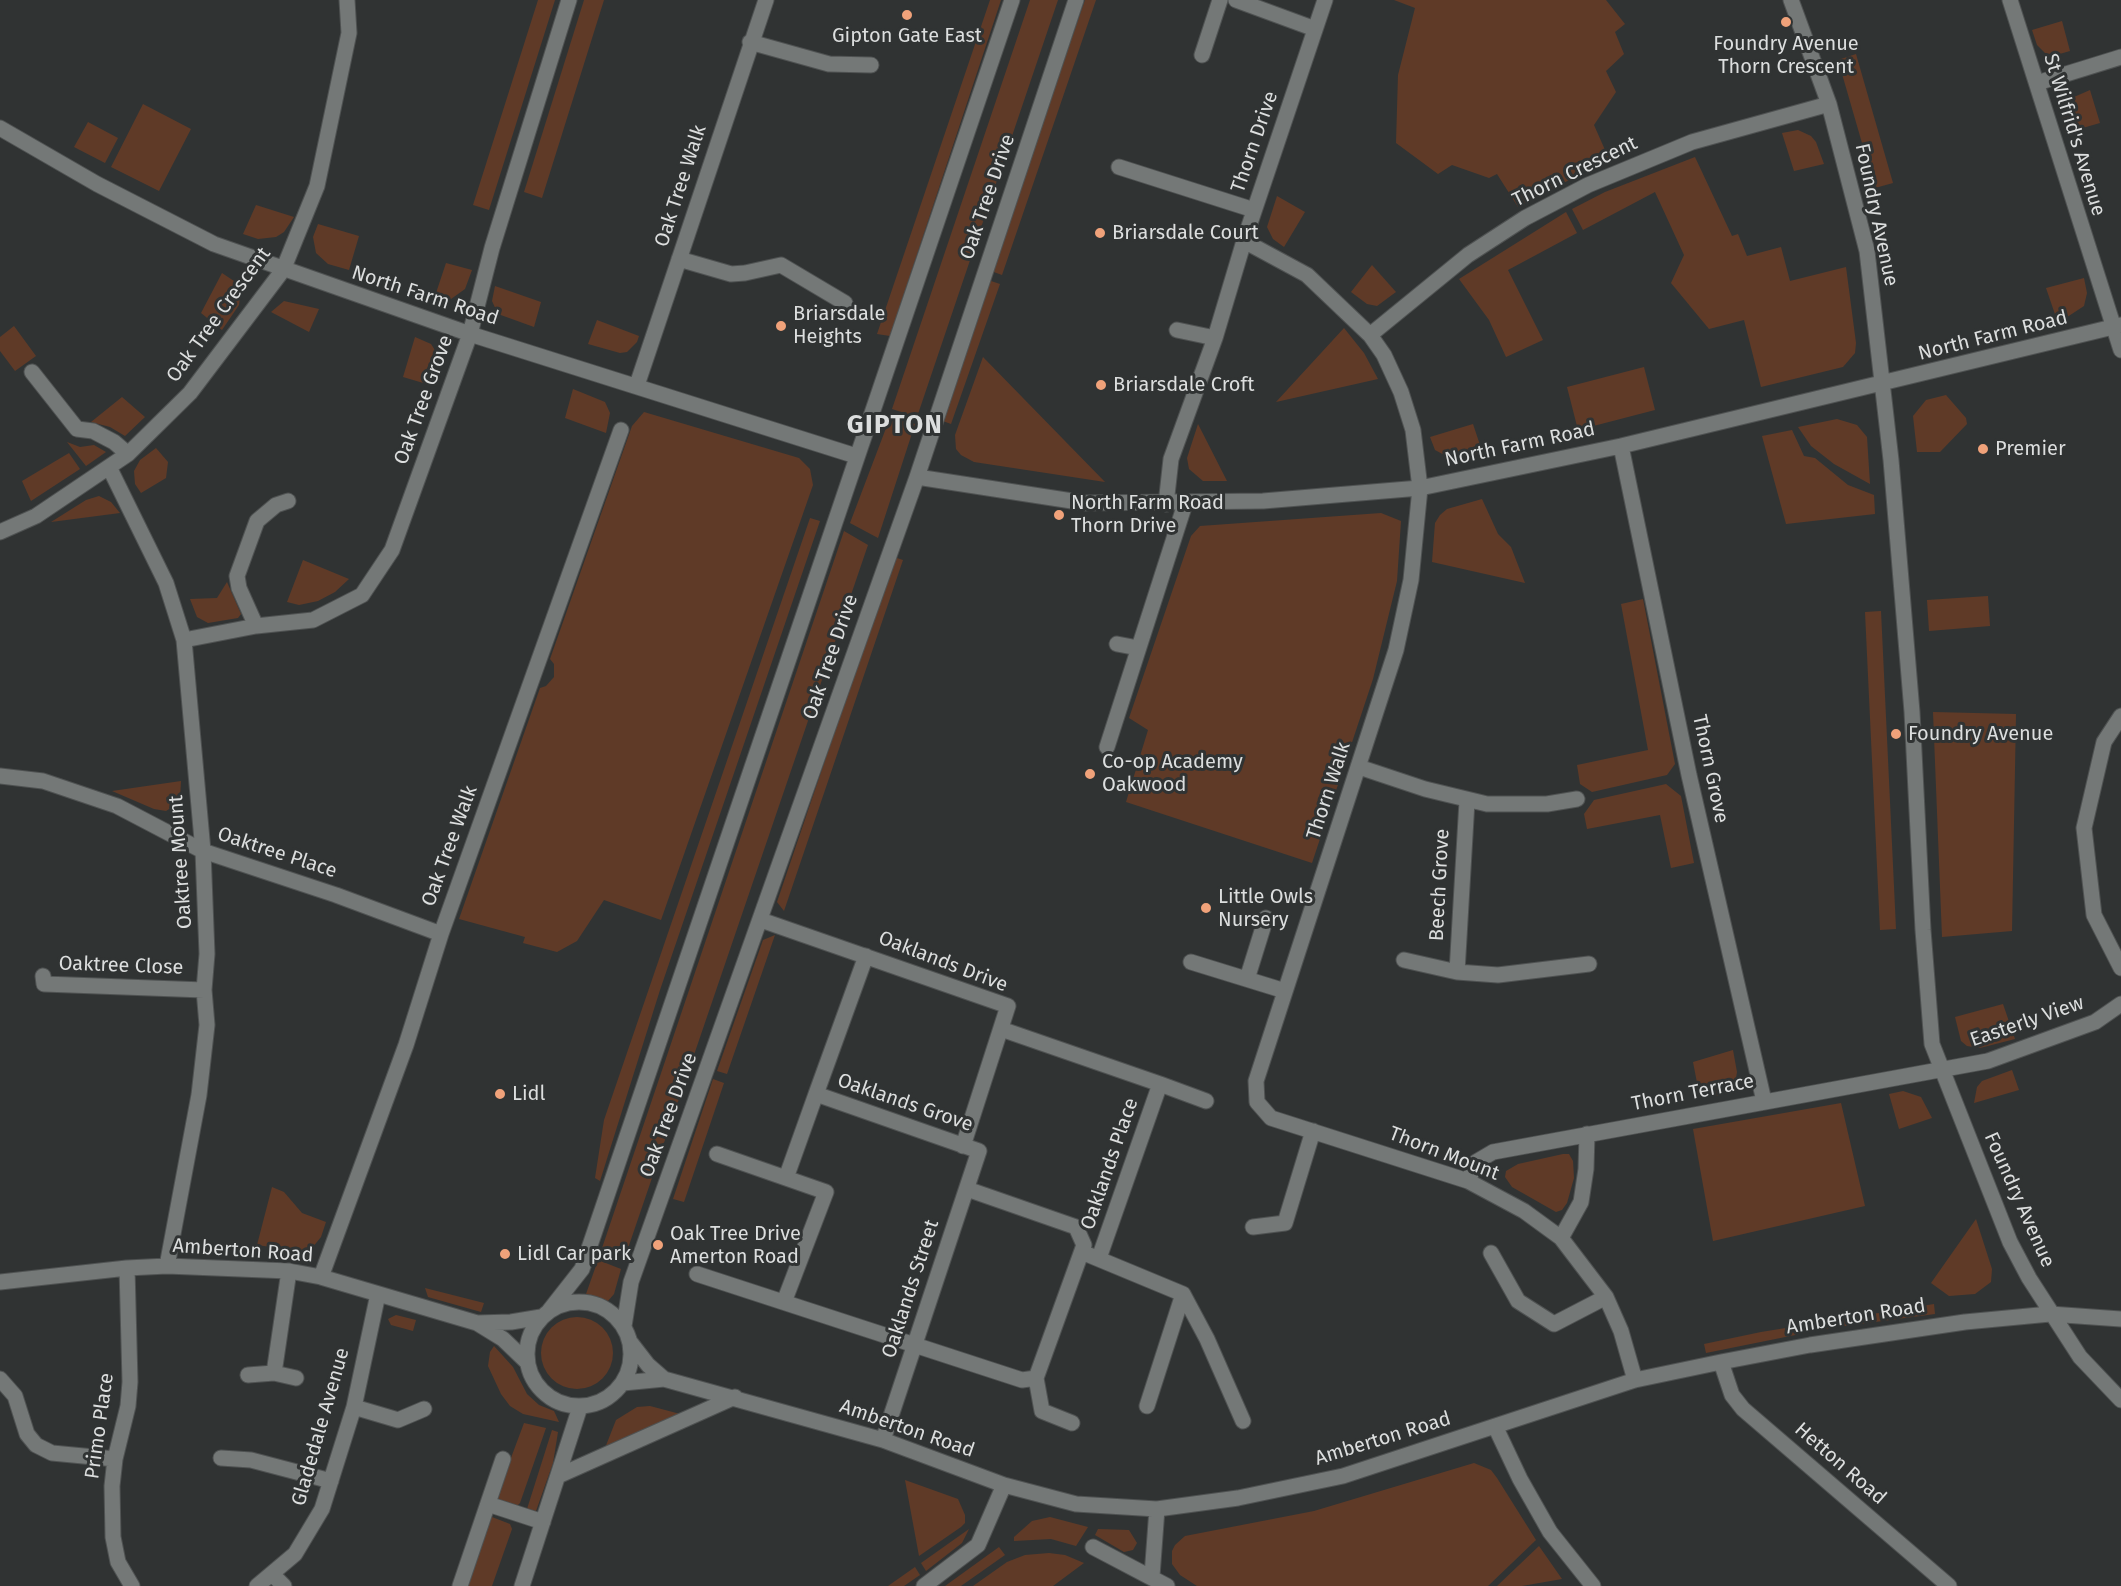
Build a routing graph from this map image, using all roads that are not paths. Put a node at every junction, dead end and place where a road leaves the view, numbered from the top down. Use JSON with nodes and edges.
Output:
{"nodes":[{"id":1,"x":347,"y":0,"type":"edge"},
{"id":2,"x":569,"y":0,"type":"edge"},
{"id":3,"x":766,"y":0,"type":"edge"},
{"id":4,"x":1012,"y":0,"type":"edge"},
{"id":5,"x":1076,"y":0,"type":"edge"},
{"id":6,"x":1220,"y":0,"type":"edge"},
{"id":7,"x":1236,"y":0,"type":"edge"},
{"id":8,"x":1325,"y":0,"type":"edge"},
{"id":9,"x":1791,"y":0,"type":"edge"},
{"id":10,"x":2010,"y":0,"type":"edge"},
{"id":11,"x":1315,"y":29,"type":"junction"},
{"id":12,"x":750,"y":42,"type":"junction"},
{"id":13,"x":1202,"y":55,"type":"dead end"},
{"id":14,"x":2121,"y":57,"type":"edge"},
{"id":15,"x":870,"y":65,"type":"dead end"},
{"id":16,"x":2037,"y":83,"type":"junction"},
{"id":17,"x":1829,"y":104,"type":"junction"},
{"id":18,"x":0,"y":128,"type":"edge"},
{"id":19,"x":1119,"y":167,"type":"dead end"},
{"id":20,"x":1254,"y":210,"type":"junction"},
{"id":21,"x":1244,"y":241,"type":"junction"},
{"id":22,"x":679,"y":259,"type":"junction"},
{"id":23,"x":283,"y":270,"type":"junction"},
{"id":24,"x":845,"y":303,"type":"dead end"},
{"id":25,"x":2117,"y":327,"type":"edge"},
{"id":26,"x":1177,"y":330,"type":"dead end"},
{"id":27,"x":470,"y":334,"type":"junction"},
{"id":28,"x":1370,"y":335,"type":"junction"},
{"id":29,"x":1215,"y":338,"type":"junction"},
{"id":30,"x":2121,"y":350,"type":"edge"},
{"id":31,"x":32,"y":372,"type":"dead end"},
{"id":32,"x":637,"y":385,"type":"junction"},
{"id":33,"x":1883,"y":385,"type":"junction"},
{"id":34,"x":621,"y":430,"type":"dead end"},
{"id":35,"x":1621,"y":446,"type":"junction"},
{"id":36,"x":129,"y":454,"type":"junction"},
{"id":37,"x":856,"y":456,"type":"junction"},
{"id":38,"x":110,"y":469,"type":"junction"},
{"id":39,"x":917,"y":477,"type":"junction"},
{"id":40,"x":1420,"y":488,"type":"junction"},
{"id":41,"x":288,"y":501,"type":"dead end"},
{"id":42,"x":1166,"y":504,"type":"junction"},
{"id":43,"x":1185,"y":504,"type":"junction"},
{"id":44,"x":0,"y":532,"type":"edge"},
{"id":45,"x":256,"y":626,"type":"junction"},
{"id":46,"x":184,"y":640,"type":"junction"},
{"id":47,"x":1118,"y":644,"type":"dead end"},
{"id":48,"x":1138,"y":648,"type":"junction"},
{"id":49,"x":2121,"y":716,"type":"edge"},
{"id":50,"x":1107,"y":747,"type":"dead end"},
{"id":51,"x":1359,"y":767,"type":"junction"},
{"id":52,"x":0,"y":776,"type":"edge"},
{"id":53,"x":1577,"y":799,"type":"dead end"},
{"id":54,"x":1467,"y":801,"type":"junction"},
{"id":55,"x":203,"y":851,"type":"junction"},
{"id":56,"x":1266,"y":918,"type":"dead end"},
{"id":57,"x":761,"y":920,"type":"junction"},
{"id":58,"x":441,"y":934,"type":"junction"},
{"id":59,"x":866,"y":956,"type":"junction"},
{"id":60,"x":1404,"y":960,"type":"dead end"},
{"id":61,"x":1191,"y":962,"type":"dead end"},
{"id":62,"x":1589,"y":964,"type":"dead end"},
{"id":63,"x":2121,"y":968,"type":"edge"},
{"id":64,"x":1457,"y":972,"type":"junction"},
{"id":65,"x":43,"y":976,"type":"dead end"},
{"id":66,"x":1247,"y":979,"type":"junction"},
{"id":67,"x":204,"y":990,"type":"junction"},
{"id":68,"x":1285,"y":991,"type":"junction"},
{"id":69,"x":2121,"y":1004,"type":"edge"},
{"id":70,"x":1001,"y":1029,"type":"junction"},
{"id":71,"x":1942,"y":1070,"type":"junction"},
{"id":72,"x":1160,"y":1084,"type":"junction"},
{"id":73,"x":816,"y":1094,"type":"junction"},
{"id":74,"x":1206,"y":1101,"type":"dead end"},
{"id":75,"x":1764,"y":1101,"type":"junction"},
{"id":76,"x":1257,"y":1102,"type":"joint"},
{"id":77,"x":1313,"y":1131,"type":"junction"},
{"id":78,"x":1587,"y":1134,"type":"junction"},
{"id":79,"x":963,"y":1146,"type":"junction"},
{"id":80,"x":979,"y":1151,"type":"joint"},
{"id":81,"x":717,"y":1154,"type":"dead end"},
{"id":82,"x":786,"y":1178,"type":"junction"},
{"id":83,"x":1468,"y":1181,"type":"junction"},
{"id":84,"x":967,"y":1189,"type":"junction"},
{"id":85,"x":1253,"y":1227,"type":"dead end"},
{"id":86,"x":1561,"y":1238,"type":"junction"},
{"id":87,"x":1082,"y":1252,"type":"junction"},
{"id":88,"x":1491,"y":1253,"type":"dead end"},
{"id":89,"x":1099,"y":1258,"type":"junction"},
{"id":90,"x":167,"y":1266,"type":"junction"},
{"id":91,"x":127,"y":1268,"type":"junction"},
{"id":92,"x":289,"y":1271,"type":"junction"},
{"id":93,"x":696,"y":1274,"type":"dead end"},
{"id":94,"x":321,"y":1277,"type":"junction"},
{"id":95,"x":0,"y":1282,"type":"edge"},
{"id":96,"x":378,"y":1294,"type":"junction"},
{"id":97,"x":1183,"y":1294,"type":"junction"},
{"id":98,"x":1606,"y":1297,"type":"junction"},
{"id":99,"x":784,"y":1302,"type":"junction"},
{"id":100,"x":545,"y":1314,"type":"junction"},
{"id":101,"x":2050,"y":1314,"type":"junction"},
{"id":102,"x":2121,"y":1319,"type":"edge"},
{"id":103,"x":477,"y":1323,"type":"junction"},
{"id":104,"x":624,"y":1326,"type":"junction"},
{"id":105,"x":631,"y":1343,"type":"junction"},
{"id":106,"x":915,"y":1344,"type":"junction"},
{"id":107,"x":527,"y":1362,"type":"junction"},
{"id":108,"x":1721,"y":1362,"type":"junction"},
{"id":109,"x":274,"y":1373,"type":"junction"},
{"id":110,"x":248,"y":1375,"type":"dead end"},
{"id":111,"x":296,"y":1378,"type":"dead end"},
{"id":112,"x":1036,"y":1378,"type":"junction"},
{"id":113,"x":664,"y":1379,"type":"junction"},
{"id":114,"x":1635,"y":1380,"type":"junction"},
{"id":115,"x":4,"y":1383,"type":"edge"},
{"id":116,"x":623,"y":1383,"type":"junction"},
{"id":117,"x":735,"y":1397,"type":"junction"},
{"id":118,"x":2121,"y":1400,"type":"edge"},
{"id":119,"x":1147,"y":1406,"type":"dead end"},
{"id":120,"x":354,"y":1407,"type":"junction"},
{"id":121,"x":580,"y":1407,"type":"junction"},
{"id":122,"x":424,"y":1410,"type":"dead end"},
{"id":123,"x":1244,"y":1422,"type":"dead end"},
{"id":124,"x":1072,"y":1423,"type":"dead end"},
{"id":125,"x":1495,"y":1426,"type":"junction"},
{"id":126,"x":883,"y":1440,"type":"junction"},
{"id":127,"x":221,"y":1458,"type":"dead end"},
{"id":128,"x":115,"y":1459,"type":"junction"},
{"id":129,"x":503,"y":1459,"type":"dead end"},
{"id":130,"x":558,"y":1476,"type":"junction"},
{"id":131,"x":331,"y":1481,"type":"junction"},
{"id":132,"x":1004,"y":1485,"type":"junction"},
{"id":133,"x":488,"y":1504,"type":"junction"},
{"id":134,"x":1157,"y":1509,"type":"junction"},
{"id":135,"x":543,"y":1522,"type":"junction"},
{"id":136,"x":1092,"y":1547,"type":"dead end"},
{"id":137,"x":1152,"y":1576,"type":"junction"},
{"id":138,"x":278,"y":1580,"type":"edge"},
{"id":139,"x":132,"y":1586,"type":"edge"},
{"id":140,"x":257,"y":1586,"type":"edge"},
{"id":141,"x":460,"y":1586,"type":"edge"},
{"id":142,"x":522,"y":1586,"type":"edge"},
{"id":143,"x":924,"y":1586,"type":"edge"},
{"id":144,"x":1167,"y":1586,"type":"edge"},
{"id":145,"x":1593,"y":1586,"type":"edge"},
{"id":146,"x":1949,"y":1586,"type":"edge"}],
"edges":[{"from":1,"to":23,"type":"street","name":"Oak Tree Crescent"},
{"from":2,"to":27,"type":"street","name":"Oak Tree Grove"},
{"from":3,"to":12,"type":"street","name":"Oak Tree Walk"},
{"from":4,"to":37,"type":"street","name":"Oak Tree Drive"},
{"from":5,"to":39,"type":"street","name":"Oak Tree Drive"},
{"from":6,"to":13,"type":"street"},
{"from":7,"to":11,"type":"street"},
{"from":8,"to":11,"type":"street","name":"Thorn Drive"},
{"from":9,"to":17,"type":"street","name":"Foundry Avenue"},
{"from":10,"to":16,"type":"street","name":"St Wilfrid's Avenue"},
{"from":11,"to":20,"type":"street","name":"Thorn Drive"},
{"from":12,"to":15,"type":"street"},
{"from":12,"to":22,"type":"street","name":"Oak Tree Walk"},
{"from":14,"to":16,"type":"street"},
{"from":16,"to":25,"type":"street","name":"St Wilfrid's Avenue"},
{"from":17,"to":28,"type":"street","name":"Thorn Crescent"},
{"from":17,"to":33,"type":"street","name":"Foundry Avenue"},
{"from":18,"to":23,"type":"street","name":"North Farm Road"},
{"from":19,"to":20,"type":"street"},
{"from":20,"to":21,"type":"street","name":"Thorn Drive"},
{"from":21,"to":28,"type":"street","name":"Thorn Walk"},
{"from":21,"to":29,"type":"street","name":"Thorn Drive"},
{"from":22,"to":24,"type":"street"},
{"from":22,"to":32,"type":"street","name":"Oak Tree Walk"},
{"from":23,"to":27,"type":"street","name":"North Farm Road"},
{"from":23,"to":36,"type":"street","name":"Oak Tree Crescent"},
{"from":25,"to":30,"type":"street","name":"St Wilfrid's Avenue"},
{"from":25,"to":33,"type":"street","name":"North Farm Road"},
{"from":26,"to":29,"type":"street"},
{"from":27,"to":32,"type":"street","name":"North Farm Road"},
{"from":27,"to":45,"type":"street","name":"Oak Tree Grove"},
{"from":28,"to":40,"type":"street","name":"Thorn Walk"},
{"from":29,"to":42,"type":"street","name":"Thorn Drive"},
{"from":31,"to":36,"type":"street"},
{"from":32,"to":37,"type":"street","name":"North Farm Road"},
{"from":33,"to":35,"type":"street","name":"North Farm Road"},
{"from":33,"to":71,"type":"street","name":"Foundry Avenue"},
{"from":34,"to":58,"type":"street","name":"Oak Tree Walk"},
{"from":35,"to":40,"type":"street","name":"North Farm Road"},
{"from":35,"to":75,"type":"street","name":"Thorn Grove"},
{"from":36,"to":38,"type":"street","name":"Oak Tree Crescent"},
{"from":37,"to":100,"type":"street","name":"Oak Tree Drive"},
{"from":38,"to":44,"type":"street","name":"Oak Tree Crescent"},
{"from":38,"to":46,"type":"street","name":"Oaktree Mount"},
{"from":39,"to":42,"type":"street","name":"North Farm Road"},
{"from":39,"to":57,"type":"street","name":"Oak Tree Drive"},
{"from":40,"to":43,"type":"street","name":"North Farm Road"},
{"from":40,"to":51,"type":"street","name":"Thorn Walk"},
{"from":41,"to":45,"type":"street"},
{"from":42,"to":43,"type":"street","name":"North Farm Road"},
{"from":43,"to":48,"type":"street"},
{"from":45,"to":46,"type":"street","name":"Oak Tree Grove"},
{"from":46,"to":55,"type":"street","name":"Oaktree Mount"},
{"from":47,"to":48,"type":"street"},
{"from":48,"to":50,"type":"street"},
{"from":49,"to":63,"type":"street"},
{"from":51,"to":54,"type":"street"},
{"from":51,"to":68,"type":"street","name":"Thorn Walk"},
{"from":52,"to":55,"type":"street","name":"Oaktree Place"},
{"from":53,"to":54,"type":"street"},
{"from":54,"to":64,"type":"street","name":"Beech Grove"},
{"from":55,"to":58,"type":"street","name":"Oaktree Place"},
{"from":55,"to":67,"type":"street","name":"Oaktree Mount"},
{"from":56,"to":66,"type":"street"},
{"from":57,"to":59,"type":"street","name":"Oaklands Drive"},
{"from":57,"to":104,"type":"street","name":"Oak Tree Drive"},
{"from":58,"to":94,"type":"street","name":"Oak Tree Walk"},
{"from":59,"to":70,"type":"street","name":"Oaklands Drive"},
{"from":59,"to":73,"type":"street","name":"Oaklands Grove"},
{"from":60,"to":64,"type":"street","name":"Beech Grove"},
{"from":61,"to":66,"type":"street"},
{"from":62,"to":64,"type":"street","name":"Beech Grove"},
{"from":65,"to":67,"type":"street","name":"Oaktree Close"},
{"from":66,"to":68,"type":"street"},
{"from":67,"to":90,"type":"street","name":"Oaktree Mount"},
{"from":68,"to":76,"type":"street","name":"Thorn Walk"},
{"from":69,"to":71,"type":"street","name":"Easterly View"},
{"from":70,"to":72,"type":"street","name":"Oaklands Place"},
{"from":70,"to":79,"type":"street","name":"Oaklands Drive"},
{"from":71,"to":75,"type":"street","name":"Thorn Terrace"},
{"from":71,"to":101,"type":"street","name":"Foundry Avenue"},
{"from":72,"to":74,"type":"street","name":"Oaklands Place"},
{"from":72,"to":89,"type":"street","name":"Oaklands Place"},
{"from":73,"to":79,"type":"street","name":"Oaklands Grove"},
{"from":73,"to":82,"type":"street","name":"Oaklands Grove"},
{"from":75,"to":78,"type":"street","name":"Thorn Terrace"},
{"from":76,"to":77,"type":"street","name":"Thorn Mount"},
{"from":77,"to":83,"type":"street","name":"Thorn Mount"},
{"from":77,"to":85,"type":"street"},
{"from":78,"to":83,"type":"street","name":"Thorn Terrace"},
{"from":78,"to":86,"type":"street"},
{"from":79,"to":80,"type":"street","name":"Oaklands Grove"},
{"from":80,"to":84,"type":"street","name":"Oaklands Street"},
{"from":81,"to":82,"type":"street"},
{"from":82,"to":99,"type":"street"},
{"from":83,"to":86,"type":"street","name":"Thorn Mount"},
{"from":84,"to":87,"type":"street"},
{"from":84,"to":106,"type":"street","name":"Oaklands Street"},
{"from":86,"to":98,"type":"street","name":"Thorn Mount"},
{"from":87,"to":89,"type":"street"},
{"from":87,"to":112,"type":"street"},
{"from":88,"to":98,"type":"street"},
{"from":89,"to":97,"type":"street"},
{"from":90,"to":91,"type":"street","name":"Amberton Road"},
{"from":90,"to":92,"type":"street","name":"Amberton Road"},
{"from":91,"to":95,"type":"street","name":"Amberton Road"},
{"from":91,"to":128,"type":"street","name":"Primo Place"},
{"from":92,"to":94,"type":"street","name":"Amberton Road"},
{"from":92,"to":109,"type":"street"},
{"from":93,"to":99,"type":"street"},
{"from":94,"to":96,"type":"street","name":"Amberton Road"},
{"from":96,"to":103,"type":"street","name":"Amberton Road"},
{"from":96,"to":120,"type":"street","name":"Gladedale Avenue"},
{"from":97,"to":119,"type":"street"},
{"from":97,"to":123,"type":"street"},
{"from":98,"to":114,"type":"street","name":"Thorn Mount"},
{"from":99,"to":106,"type":"street"},
{"from":100,"to":103,"type":"street","name":"Amberton Road"},
{"from":100,"to":104,"type":"street"},
{"from":100,"to":107,"type":"street","name":"Oak Tree Drive"},
{"from":101,"to":102,"type":"street","name":"Amberton Road"},
{"from":101,"to":108,"type":"street","name":"Amberton Road"},
{"from":101,"to":118,"type":"street","name":"Foundry Avenue"},
{"from":103,"to":107,"type":"street","name":"Amberton Road"},
{"from":104,"to":105,"type":"street"},
{"from":105,"to":113,"type":"street"},
{"from":105,"to":116,"type":"street"},
{"from":106,"to":112,"type":"street"},
{"from":106,"to":126,"type":"street","name":"Oaklands Street"},
{"from":107,"to":121,"type":"street"},
{"from":108,"to":114,"type":"street","name":"Amberton Road"},
{"from":108,"to":146,"type":"street","name":"Hetton Road"},
{"from":109,"to":110,"type":"street"},
{"from":109,"to":111,"type":"street"},
{"from":112,"to":124,"type":"street"},
{"from":113,"to":116,"type":"street","name":"Amberton Road"},
{"from":113,"to":117,"type":"street","name":"Amberton Road"},
{"from":114,"to":125,"type":"street","name":"Amberton Road"},
{"from":115,"to":128,"type":"street"},
{"from":116,"to":121,"type":"street"},
{"from":117,"to":126,"type":"street","name":"Amberton Road"},
{"from":117,"to":130,"type":"street"},
{"from":120,"to":122,"type":"street"},
{"from":120,"to":131,"type":"street","name":"Gladedale Avenue"},
{"from":121,"to":130,"type":"street"},
{"from":125,"to":134,"type":"street","name":"Amberton Road"},
{"from":125,"to":145,"type":"street"},
{"from":126,"to":132,"type":"street","name":"Amberton Road"},
{"from":127,"to":131,"type":"street"},
{"from":128,"to":139,"type":"street","name":"Primo Place"},
{"from":129,"to":133,"type":"street"},
{"from":130,"to":135,"type":"street"},
{"from":131,"to":138,"type":"street","name":"Gladedale Avenue"},
{"from":132,"to":134,"type":"street","name":"Amberton Road"},
{"from":132,"to":143,"type":"street"},
{"from":133,"to":135,"type":"street"},
{"from":133,"to":141,"type":"street"},
{"from":134,"to":137,"type":"street"},
{"from":135,"to":142,"type":"street"},
{"from":136,"to":137,"type":"street"},
{"from":137,"to":144,"type":"street"},
{"from":138,"to":140,"type":"street","name":"Gladedale Avenue"}]}
